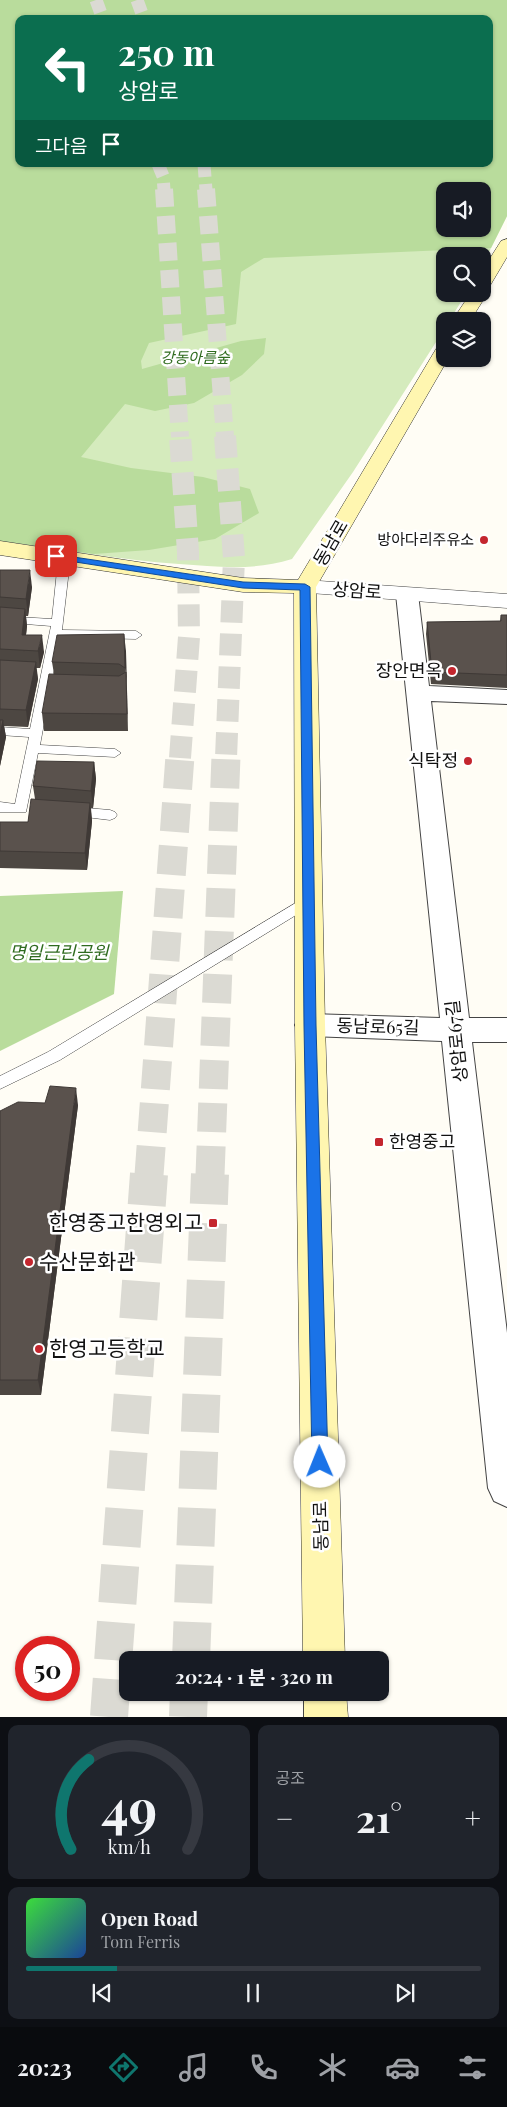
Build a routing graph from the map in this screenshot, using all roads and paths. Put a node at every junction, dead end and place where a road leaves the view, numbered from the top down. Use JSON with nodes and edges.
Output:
{"nodes":[{"id":1,"x":507,"y":244,"type":"edge"},
{"id":2,"x":491,"y":271,"type":"edge"},
{"id":3,"x":436,"y":364,"type":"edge"},
{"id":4,"x":0,"y":548,"type":"edge"},
{"id":5,"x":64,"y":561,"type":"dead end"},
{"id":6,"x":305,"y":587,"type":"junction"},
{"id":7,"x":407,"y":594,"type":"junction"},
{"id":8,"x":507,"y":601,"type":"edge"},
{"id":9,"x":0,"y":619,"type":"edge"},
{"id":10,"x":56,"y":628,"type":"junction"},
{"id":11,"x":136,"y":635,"type":"dead end"},
{"id":12,"x":418,"y":692,"type":"junction"},
{"id":13,"x":507,"y":697,"type":"edge"},
{"id":14,"x":0,"y":732,"type":"edge"},
{"id":15,"x":36,"y":733,"type":"junction"},
{"id":16,"x":33,"y":749,"type":"junction"},
{"id":17,"x":116,"y":753,"type":"dead end"},
{"id":18,"x":0,"y":807,"type":"edge"},
{"id":19,"x":60,"y":812,"type":"edge"},
{"id":20,"x":110,"y":815,"type":"dead end"},
{"id":21,"x":309,"y":900,"type":"junction"},
{"id":22,"x":310,"y":1025,"type":"junction"},
{"id":23,"x":456,"y":1030,"type":"junction"},
{"id":24,"x":507,"y":1030,"type":"edge"},
{"id":25,"x":0,"y":1083,"type":"edge"},
{"id":26,"x":507,"y":1488,"type":"edge"},
{"id":27,"x":324,"y":1651,"type":"edge"},
{"id":28,"x":325,"y":1701,"type":"edge"},
{"id":29,"x":326,"y":1717,"type":"edge"}],
"edges":[{"from":1,"to":2,"type":"main road"},
{"from":3,"to":6,"type":"main road","name":"동남로"},
{"from":4,"to":6,"type":"main road","name":"상암로"},
{"from":5,"to":10,"type":"lane"},
{"from":6,"to":7,"type":"street","name":"상암로"},
{"from":6,"to":21,"type":"main road","name":"동남로"},
{"from":7,"to":8,"type":"street","name":"상암로"},
{"from":7,"to":12,"type":"street","name":"상암로67길"},
{"from":9,"to":10,"type":"lane"},
{"from":10,"to":11,"type":"lane"},
{"from":10,"to":15,"type":"lane"},
{"from":12,"to":13,"type":"street"},
{"from":12,"to":23,"type":"street","name":"상암로67길"},
{"from":14,"to":15,"type":"lane"},
{"from":15,"to":16,"type":"lane"},
{"from":16,"to":17,"type":"lane"},
{"from":16,"to":18,"type":"lane"},
{"from":19,"to":20,"type":"lane"},
{"from":21,"to":22,"type":"main road","name":"동남로"},
{"from":21,"to":25,"type":"lane"},
{"from":22,"to":23,"type":"street","name":"동남로65길"},
{"from":22,"to":27,"type":"main road","name":"동남로"},
{"from":23,"to":24,"type":"street","name":"동남로65길"},
{"from":23,"to":26,"type":"street","name":"상암로67길"},
{"from":28,"to":29,"type":"main road"}]}
